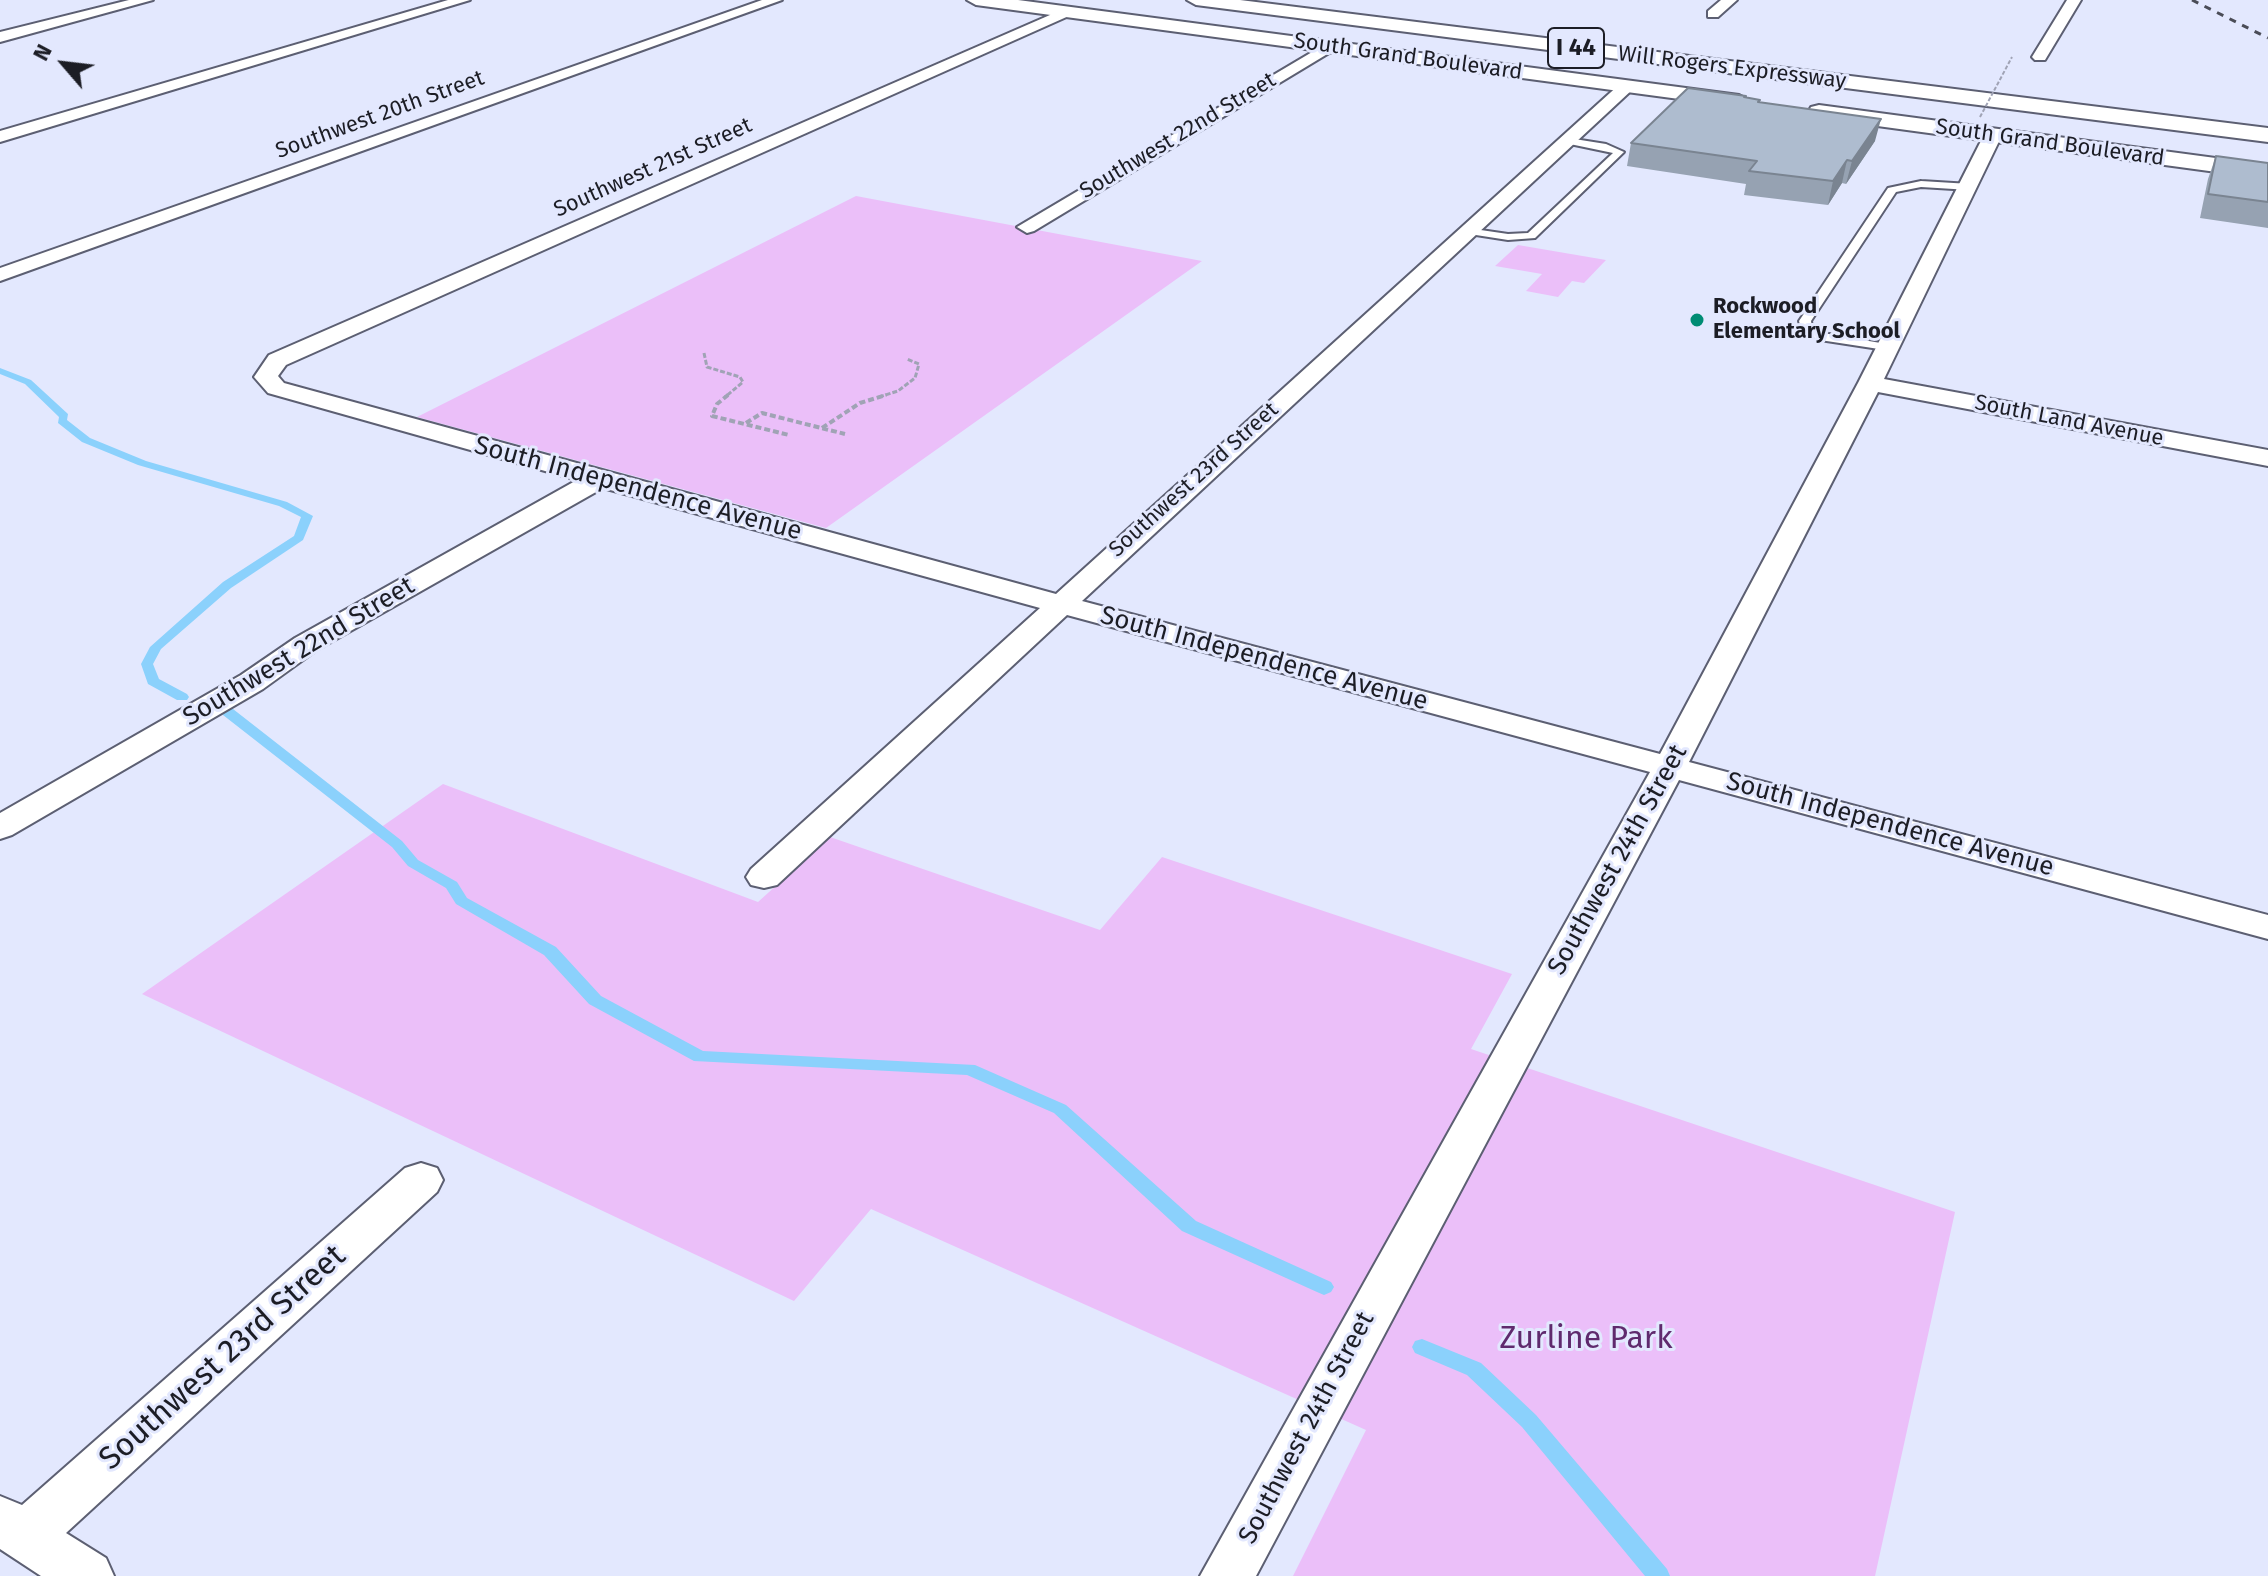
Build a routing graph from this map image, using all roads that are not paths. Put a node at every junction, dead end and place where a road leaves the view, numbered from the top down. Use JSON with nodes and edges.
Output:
{"nodes":[{"id":1,"x":146,"y":0,"type":"edge"},
{"id":2,"x":463,"y":0,"type":"edge"},
{"id":3,"x":775,"y":0,"type":"edge"},
{"id":4,"x":976,"y":0,"type":"edge"},
{"id":5,"x":1196,"y":0,"type":"edge"},
{"id":6,"x":1730,"y":0,"type":"edge"},
{"id":7,"x":2074,"y":0,"type":"edge"},
{"id":8,"x":1066,"y":12,"type":"junction"},
{"id":9,"x":1713,"y":14,"type":"dead end"},
{"id":10,"x":0,"y":37,"type":"edge"},
{"id":11,"x":1329,"y":47,"type":"junction"},
{"id":12,"x":2040,"y":57,"type":"dead end"},
{"id":13,"x":1627,"y":86,"type":"junction"},
{"id":14,"x":1754,"y":103,"type":"edge"},
{"id":15,"x":1802,"y":110,"type":"edge"},
{"id":16,"x":1986,"y":126,"type":"junction"},
{"id":17,"x":2268,"y":135,"type":"edge"},
{"id":18,"x":0,"y":137,"type":"edge"},
{"id":19,"x":1568,"y":141,"type":"junction"},
{"id":20,"x":2268,"y":172,"type":"edge"},
{"id":21,"x":1970,"y":187,"type":"junction"},
{"id":22,"x":1027,"y":227,"type":"dead end"},
{"id":23,"x":1467,"y":231,"type":"junction"},
{"id":24,"x":0,"y":275,"type":"edge"},
{"id":25,"x":1888,"y":348,"type":"junction"},
{"id":26,"x":266,"y":377,"type":"joint"},
{"id":27,"x":1870,"y":383,"type":"junction"},
{"id":28,"x":2268,"y":458,"type":"edge"},
{"id":29,"x":599,"y":479,"type":"junction"},
{"id":30,"x":1058,"y":605,"type":"junction"},
{"id":31,"x":1670,"y":766,"type":"junction"},
{"id":32,"x":0,"y":828,"type":"edge"},
{"id":33,"x":764,"y":877,"type":"dead end"},
{"id":34,"x":2268,"y":927,"type":"edge"},
{"id":35,"x":421,"y":1180,"type":"dead end"},
{"id":36,"x":13,"y":1528,"type":"edge"},
{"id":37,"x":87,"y":1576,"type":"edge"},
{"id":38,"x":1227,"y":1576,"type":"edge"}],
"edges":[{"from":1,"to":10,"type":"street"},
{"from":2,"to":18,"type":"street"},
{"from":3,"to":24,"type":"street","name":"Southwest 20th Street"},
{"from":4,"to":8,"type":"main road","name":"South Grand Boulevard"},
{"from":5,"to":17,"type":"main road","name":"Will Rogers Expressway","number":"I 44"},
{"from":6,"to":9,"type":"street"},
{"from":7,"to":12,"type":"street"},
{"from":8,"to":11,"type":"main road","name":"South Grand Boulevard"},
{"from":8,"to":26,"type":"street","name":"Southwest 21st Street"},
{"from":11,"to":13,"type":"main road","name":"South Grand Boulevard"},
{"from":11,"to":22,"type":"street","name":"Southwest 22nd Street"},
{"from":13,"to":14,"type":"main road","name":"South Grand Boulevard"},
{"from":13,"to":19,"type":"street","name":"Southwest 23rd Street"},
{"from":15,"to":16,"type":"main road","name":"South Grand Boulevard"},
{"from":16,"to":20,"type":"main road","name":"South Grand Boulevard"},
{"from":16,"to":21,"type":"street","name":"Southwest 24th Street"},
{"from":19,"to":23,"type":"street","name":"Southwest 23rd Street"},
{"from":19,"to":23,"type":"lane"},
{"from":21,"to":25,"type":"street","name":"Southwest 24th Street"},
{"from":21,"to":25,"type":"lane"},
{"from":23,"to":30,"type":"street","name":"Southwest 23rd Street"},
{"from":25,"to":27,"type":"street","name":"Southwest 24th Street"},
{"from":26,"to":29,"type":"street","name":"South Independence Avenue"},
{"from":27,"to":28,"type":"street","name":"South Land Avenue"},
{"from":27,"to":31,"type":"street","name":"Southwest 24th Street"},
{"from":29,"to":30,"type":"street","name":"South Independence Avenue"},
{"from":29,"to":32,"type":"street","name":"Southwest 22nd Street"},
{"from":30,"to":31,"type":"street","name":"South Independence Avenue"},
{"from":30,"to":33,"type":"street","name":"Southwest 23rd Street"},
{"from":31,"to":34,"type":"street","name":"South Independence Avenue"},
{"from":31,"to":38,"type":"street","name":"Southwest 24th Street"},
{"from":35,"to":36,"type":"street","name":"Southwest 23rd Street"},
{"from":36,"to":37,"type":"street"}]}
